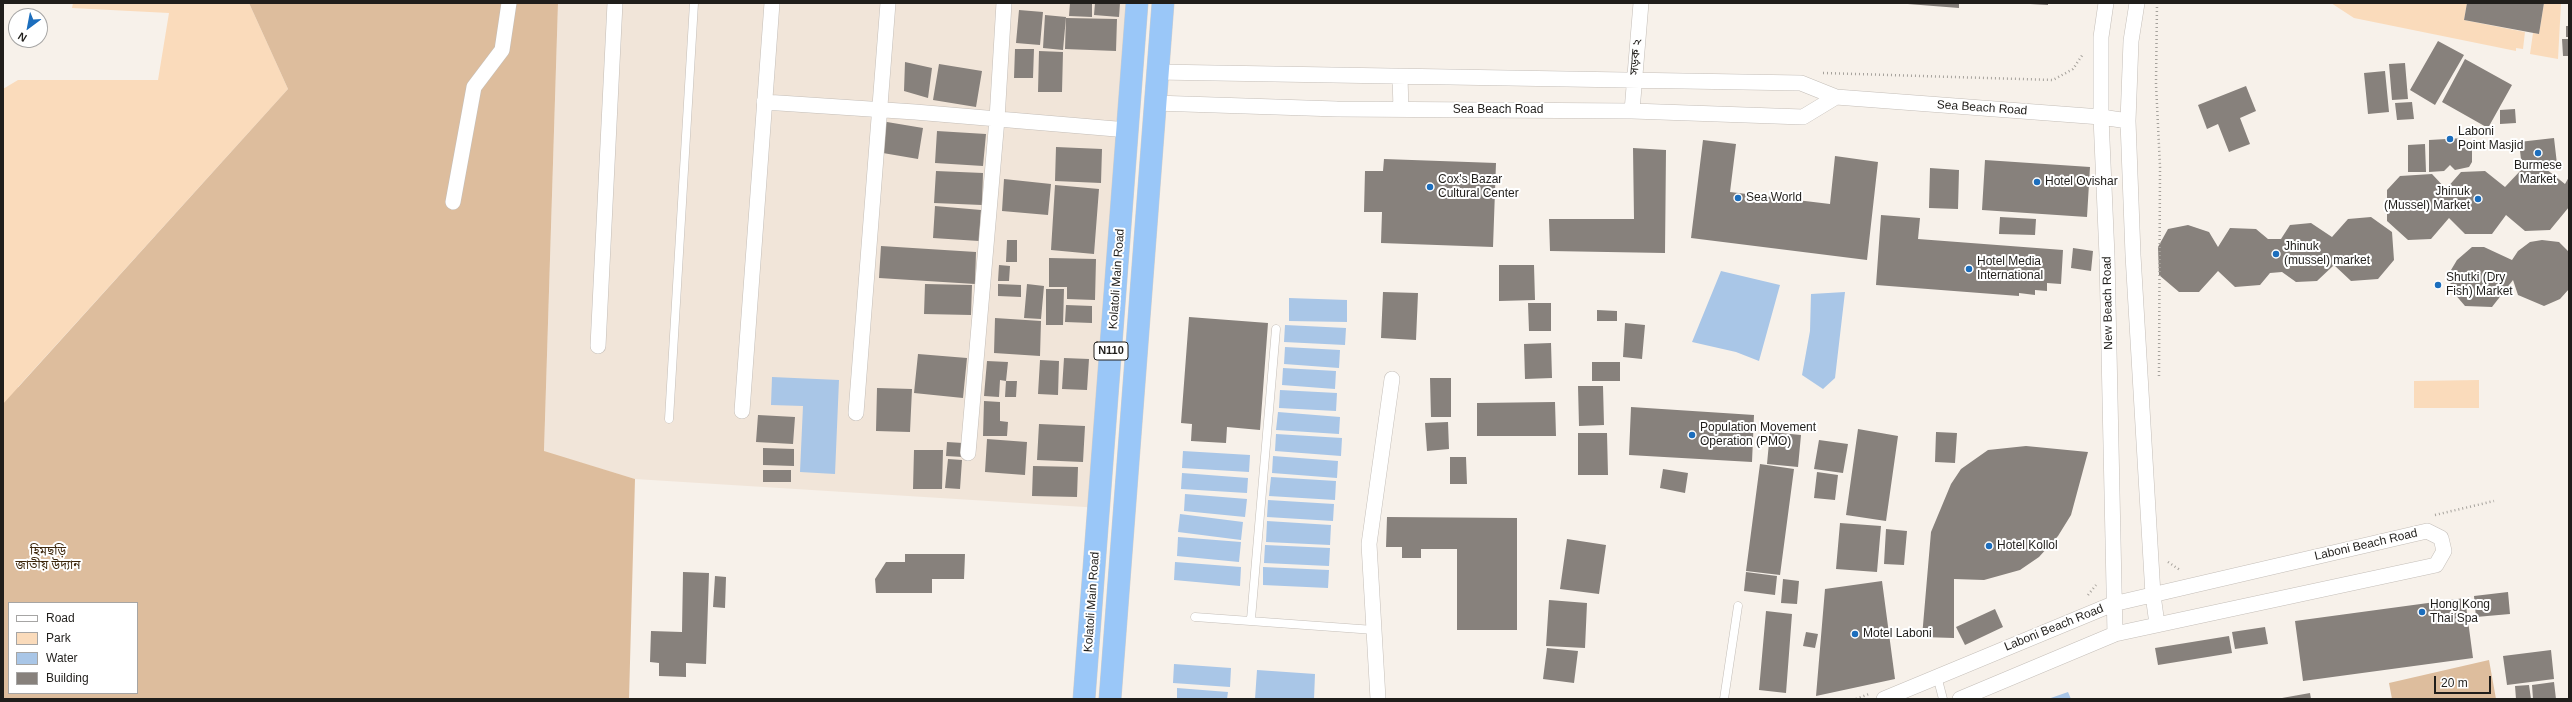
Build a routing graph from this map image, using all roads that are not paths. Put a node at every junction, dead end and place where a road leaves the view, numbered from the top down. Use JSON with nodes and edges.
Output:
{"nodes":[{"id":1,"x":510,"y":3,"type":"edge"},
{"id":2,"x":615,"y":3,"type":"edge"},
{"id":3,"x":694,"y":3,"type":"edge"},
{"id":4,"x":772,"y":3,"type":"edge"},
{"id":5,"x":888,"y":3,"type":"edge"},
{"id":6,"x":1004,"y":3,"type":"edge"},
{"id":7,"x":1137,"y":3,"type":"edge"},
{"id":8,"x":1163,"y":3,"type":"edge"},
{"id":9,"x":1641,"y":3,"type":"edge"},
{"id":10,"x":2106,"y":3,"type":"edge"},
{"id":11,"x":2136,"y":3,"type":"edge"},
{"id":12,"x":1157,"y":72,"type":"junction"},
{"id":13,"x":1400,"y":77,"type":"junction"},
{"id":14,"x":1634,"y":79,"type":"junction"},
{"id":15,"x":1836,"y":97,"type":"junction"},
{"id":16,"x":764,"y":102,"type":"junction"},
{"id":17,"x":1154,"y":103,"type":"junction"},
{"id":18,"x":879,"y":109,"type":"junction"},
{"id":19,"x":1401,"y":109,"type":"junction"},
{"id":20,"x":1632,"y":111,"type":"junction"},
{"id":21,"x":2101,"y":117,"type":"junction"},
{"id":22,"x":997,"y":119,"type":"junction"},
{"id":23,"x":2128,"y":121,"type":"junction"},
{"id":24,"x":1128,"y":130,"type":"junction"},
{"id":25,"x":453,"y":202,"type":"dead end"},
{"id":26,"x":1276,"y":329,"type":"dead end"},
{"id":27,"x":598,"y":346,"type":"dead end"},
{"id":28,"x":1392,"y":379,"type":"dead end"},
{"id":29,"x":742,"y":411,"type":"dead end"},
{"id":30,"x":856,"y":413,"type":"dead end"},
{"id":31,"x":669,"y":418,"type":"dead end"},
{"id":32,"x":968,"y":453,"type":"dead end"},
{"id":33,"x":1094,"y":582,"type":"junction"},
{"id":34,"x":1119,"y":584,"type":"junction"},
{"id":35,"x":2153,"y":595,"type":"junction"},
{"id":36,"x":2113,"y":604,"type":"junction"},
{"id":37,"x":1738,"y":606,"type":"dead end"},
{"id":38,"x":1195,"y":617,"type":"dead end"},
{"id":39,"x":1251,"y":619,"type":"junction"},
{"id":40,"x":2157,"y":624,"type":"junction"},
{"id":41,"x":1374,"y":630,"type":"junction"},
{"id":42,"x":2115,"y":634,"type":"junction"},
{"id":43,"x":1937,"y":676,"type":"junction"},
{"id":44,"x":1084,"y":699,"type":"edge"},
{"id":45,"x":1110,"y":699,"type":"edge"},
{"id":46,"x":1378,"y":699,"type":"edge"},
{"id":47,"x":1724,"y":699,"type":"edge"},
{"id":48,"x":1884,"y":699,"type":"edge"},
{"id":49,"x":1943,"y":699,"type":"edge"},
{"id":50,"x":1960,"y":699,"type":"edge"}],
"edges":[{"from":1,"to":25,"type":"street"},
{"from":2,"to":27,"type":"street"},
{"from":3,"to":31,"type":"lane"},
{"from":4,"to":16,"type":"street"},
{"from":5,"to":18,"type":"street"},
{"from":6,"to":22,"type":"street"},
{"from":7,"to":24,"type":"highway","name":"Kolatoli Main Road","number":"N110"},
{"from":8,"to":12,"type":"highway","name":"Kolatoli Main Road","number":"N110"},
{"from":9,"to":14,"type":"street","name":"সড়ক ২"},
{"from":10,"to":21,"type":"street","name":"New Beach Road"},
{"from":11,"to":23,"type":"street"},
{"from":12,"to":13,"type":"street","name":"Sea Beach Road"},
{"from":12,"to":17,"type":"highway","name":"Kolatoli Main Road","number":"N110"},
{"from":13,"to":14,"type":"street","name":"Sea Beach Road"},
{"from":13,"to":19,"type":"street"},
{"from":14,"to":15,"type":"street","name":"Sea Beach Road"},
{"from":14,"to":20,"type":"street","name":"সড়ক ২"},
{"from":15,"to":20,"type":"street","name":"Sea Beach Road"},
{"from":15,"to":21,"type":"street","name":"Sea Beach Road"},
{"from":16,"to":18,"type":"street"},
{"from":16,"to":29,"type":"street"},
{"from":17,"to":19,"type":"street","name":"Sea Beach Road"},
{"from":17,"to":34,"type":"highway","name":"Kolatoli Main Road","number":"N110"},
{"from":18,"to":22,"type":"street"},
{"from":18,"to":30,"type":"street"},
{"from":19,"to":20,"type":"street","name":"Sea Beach Road"},
{"from":21,"to":23,"type":"street","name":"Sea Beach Road"},
{"from":21,"to":36,"type":"street","name":"New Beach Road"},
{"from":22,"to":24,"type":"street"},
{"from":22,"to":32,"type":"street"},
{"from":23,"to":35,"type":"street"},
{"from":24,"to":33,"type":"highway","name":"Kolatoli Main Road","number":"N110"},
{"from":26,"to":39,"type":"lane"},
{"from":28,"to":41,"type":"street"},
{"from":33,"to":34,"type":"highway"},
{"from":33,"to":44,"type":"highway","name":"Kolatoli Main Road","number":"N110"},
{"from":34,"to":45,"type":"highway","name":"Kolatoli Main Road","number":"N110"},
{"from":35,"to":36,"type":"street","name":"Laboni Beach Road"},
{"from":35,"to":40,"type":"street"},
{"from":35,"to":40,"type":"street","name":"Laboni Beach Road"},
{"from":36,"to":42,"type":"street","name":"New Beach Road"},
{"from":36,"to":43,"type":"street","name":"Laboni Beach Road"},
{"from":37,"to":47,"type":"lane"},
{"from":38,"to":39,"type":"lane"},
{"from":39,"to":41,"type":"lane"},
{"from":40,"to":42,"type":"street","name":"Laboni Beach Road"},
{"from":41,"to":46,"type":"street"},
{"from":42,"to":50,"type":"street","name":"Laboni Beach Road"},
{"from":43,"to":48,"type":"street","name":"Laboni Beach Road"},
{"from":43,"to":49,"type":"lane"}]}
